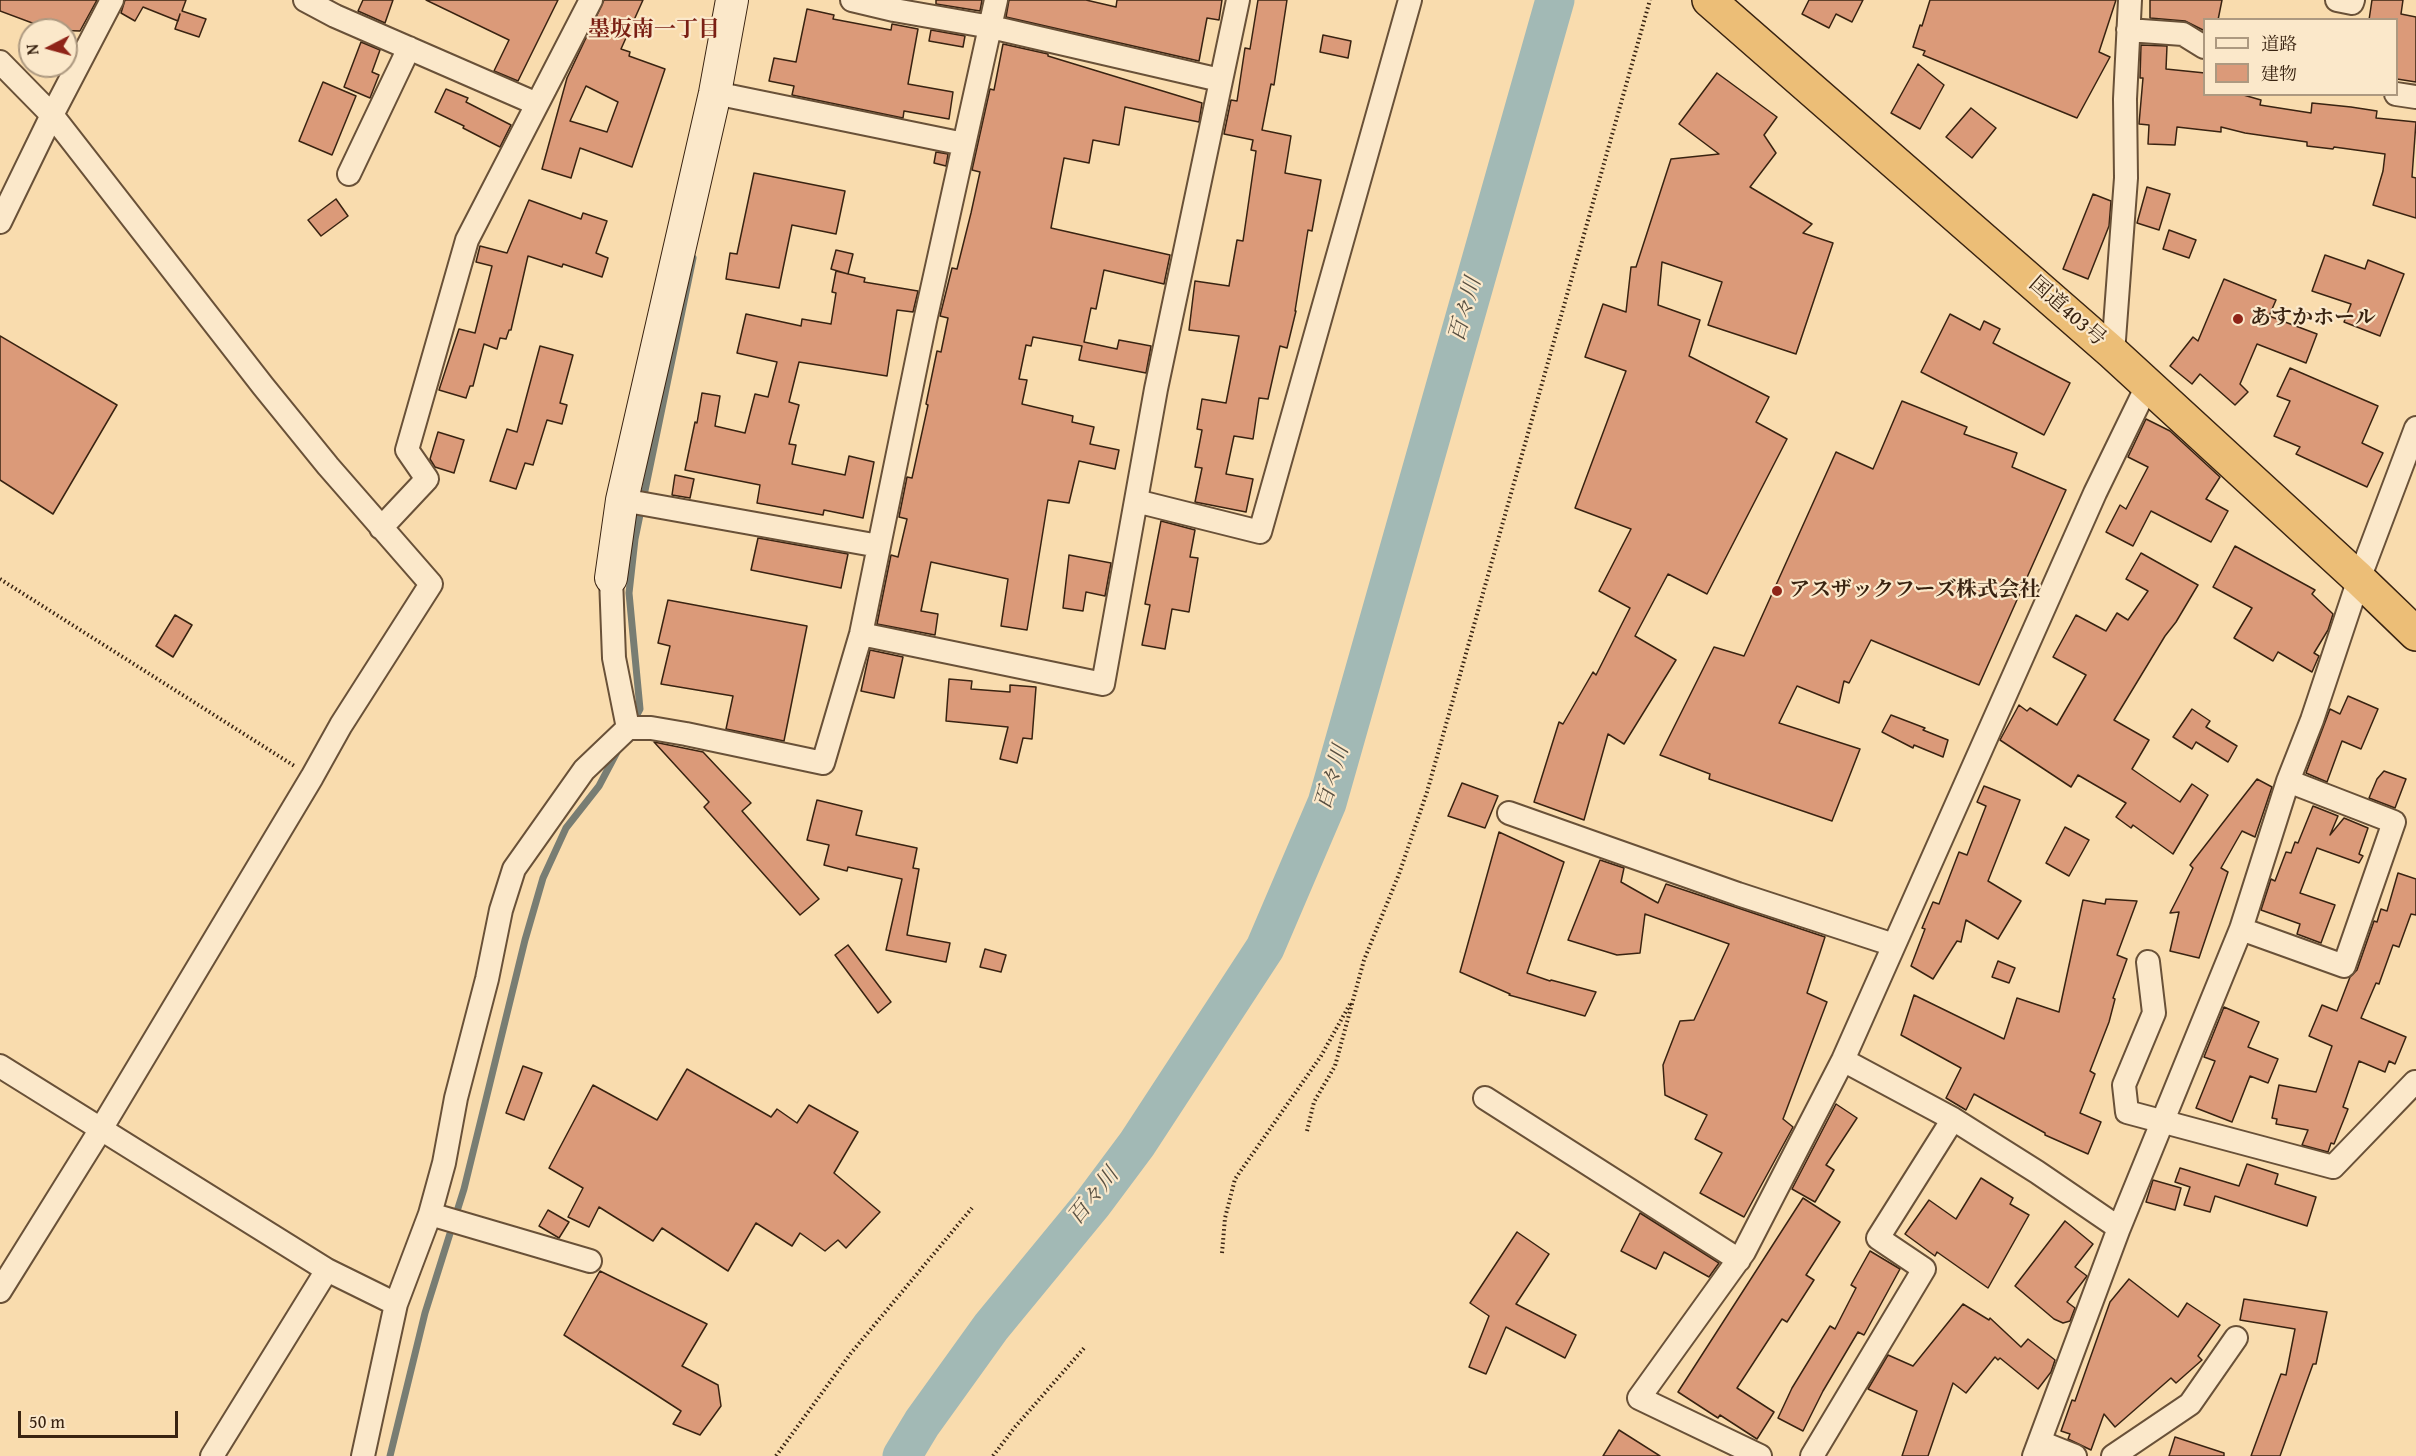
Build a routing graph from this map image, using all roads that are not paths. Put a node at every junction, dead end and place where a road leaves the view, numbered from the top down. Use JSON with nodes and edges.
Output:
{"nodes":[{"id":1,"x":112,"y":0,"type":"edge"},
{"id":2,"x":305,"y":0,"type":"edge"},
{"id":3,"x":591,"y":0,"type":"edge"},
{"id":4,"x":732,"y":0,"type":"edge"},
{"id":5,"x":852,"y":0,"type":"edge"},
{"id":6,"x":996,"y":0,"type":"edge"},
{"id":7,"x":1238,"y":0,"type":"edge"},
{"id":8,"x":1410,"y":0,"type":"edge"},
{"id":9,"x":1709,"y":0,"type":"edge"},
{"id":10,"x":2130,"y":0,"type":"edge"},
{"id":11,"x":2337,"y":0,"type":"edge"},
{"id":12,"x":2353,"y":0,"type":"edge"},
{"id":13,"x":991,"y":27,"type":"junction"},
{"id":14,"x":2128,"y":30,"type":"junction"},
{"id":15,"x":2203,"y":46,"type":"edge"},
{"id":16,"x":409,"y":48,"type":"junction"},
{"id":17,"x":0,"y":62,"type":"edge"},
{"id":18,"x":1220,"y":80,"type":"junction"},
{"id":19,"x":715,"y":93,"type":"junction"},
{"id":20,"x":2398,"y":94,"type":"edge"},
{"id":21,"x":2416,"y":97,"type":"edge"},
{"id":22,"x":537,"y":104,"type":"junction"},
{"id":23,"x":52,"y":115,"type":"junction"},
{"id":24,"x":964,"y":144,"type":"junction"},
{"id":25,"x":349,"y":174,"type":"dead end"},
{"id":26,"x":0,"y":222,"type":"edge"},
{"id":27,"x":2113,"y":353,"type":"junction"},
{"id":28,"x":2148,"y":384,"type":"junction"},
{"id":29,"x":2416,"y":428,"type":"edge"},
{"id":30,"x":622,"y":500,"type":"junction"},
{"id":31,"x":1136,"y":501,"type":"junction"},
{"id":32,"x":381,"y":528,"type":"junction"},
{"id":33,"x":879,"y":546,"type":"junction"},
{"id":34,"x":611,"y":578,"type":"joint"},
{"id":35,"x":2359,"y":579,"type":"junction"},
{"id":36,"x":2415,"y":630,"type":"edge"},
{"id":37,"x":861,"y":634,"type":"junction"},
{"id":38,"x":628,"y":728,"type":"junction"},
{"id":39,"x":2288,"y":781,"type":"junction"},
{"id":40,"x":1509,"y":813,"type":"dead end"},
{"id":41,"x":2241,"y":929,"type":"junction"},
{"id":42,"x":1894,"y":945,"type":"junction"},
{"id":43,"x":2148,"y":962,"type":"dead end"},
{"id":44,"x":1843,"y":1060,"type":"junction"},
{"id":45,"x":0,"y":1066,"type":"edge"},
{"id":46,"x":2415,"y":1082,"type":"edge"},
{"id":47,"x":1485,"y":1098,"type":"dead end"},
{"id":48,"x":1953,"y":1119,"type":"junction"},
{"id":49,"x":2164,"y":1122,"type":"junction"},
{"id":50,"x":101,"y":1129,"type":"junction"},
{"id":51,"x":430,"y":1214,"type":"junction"},
{"id":52,"x":2119,"y":1228,"type":"junction"},
{"id":53,"x":1739,"y":1260,"type":"junction"},
{"id":54,"x":590,"y":1261,"type":"dead end"},
{"id":55,"x":327,"y":1270,"type":"junction"},
{"id":56,"x":0,"y":1291,"type":"edge"},
{"id":57,"x":396,"y":1304,"type":"junction"},
{"id":58,"x":2236,"y":1338,"type":"dead end"},
{"id":59,"x":2037,"y":1449,"type":"edge"},
{"id":60,"x":212,"y":1456,"type":"edge"},
{"id":61,"x":363,"y":1456,"type":"edge"},
{"id":62,"x":1760,"y":1456,"type":"edge"},
{"id":63,"x":1812,"y":1456,"type":"edge"},
{"id":64,"x":2075,"y":1456,"type":"edge"},
{"id":65,"x":2113,"y":1456,"type":"edge"}],
"edges":[{"from":1,"to":23,"type":"street"},
{"from":2,"to":16,"type":"street"},
{"from":3,"to":22,"type":"street"},
{"from":4,"to":19,"type":"street"},
{"from":5,"to":13,"type":"street"},
{"from":6,"to":13,"type":"street"},
{"from":7,"to":18,"type":"street"},
{"from":8,"to":31,"type":"street"},
{"from":9,"to":27,"type":"highway","name":"国道403号"},
{"from":10,"to":14,"type":"street"},
{"from":11,"to":12,"type":"street"},
{"from":13,"to":18,"type":"street"},
{"from":13,"to":24,"type":"street"},
{"from":14,"to":15,"type":"street"},
{"from":14,"to":27,"type":"street"},
{"from":16,"to":22,"type":"street"},
{"from":16,"to":25,"type":"street"},
{"from":17,"to":23,"type":"street"},
{"from":18,"to":31,"type":"street"},
{"from":19,"to":24,"type":"street"},
{"from":19,"to":30,"type":"street"},
{"from":20,"to":21,"type":"street"},
{"from":22,"to":32,"type":"street"},
{"from":23,"to":26,"type":"street"},
{"from":23,"to":32,"type":"street"},
{"from":24,"to":33,"type":"street"},
{"from":27,"to":28,"type":"highway","name":"国道403号"},
{"from":28,"to":35,"type":"highway","name":"国道403号"},
{"from":28,"to":42,"type":"street"},
{"from":29,"to":35,"type":"street"},
{"from":30,"to":33,"type":"street"},
{"from":30,"to":34,"type":"street"},
{"from":31,"to":37,"type":"street"},
{"from":32,"to":50,"type":"street"},
{"from":33,"to":37,"type":"street"},
{"from":34,"to":38,"type":"street"},
{"from":35,"to":36,"type":"highway","name":"国道403号"},
{"from":35,"to":39,"type":"street"},
{"from":37,"to":38,"type":"street"},
{"from":38,"to":51,"type":"street"},
{"from":39,"to":41,"type":"street"},
{"from":39,"to":41,"type":"street"},
{"from":40,"to":42,"type":"street"},
{"from":41,"to":49,"type":"street"},
{"from":42,"to":44,"type":"street"},
{"from":43,"to":49,"type":"street"},
{"from":44,"to":48,"type":"street"},
{"from":44,"to":53,"type":"street"},
{"from":45,"to":50,"type":"street"},
{"from":46,"to":49,"type":"street"},
{"from":47,"to":53,"type":"street"},
{"from":48,"to":52,"type":"street"},
{"from":48,"to":63,"type":"street"},
{"from":49,"to":52,"type":"street"},
{"from":50,"to":55,"type":"street"},
{"from":50,"to":56,"type":"street"},
{"from":51,"to":54,"type":"street"},
{"from":51,"to":57,"type":"street"},
{"from":52,"to":59,"type":"street"},
{"from":53,"to":62,"type":"street"},
{"from":55,"to":57,"type":"street"},
{"from":55,"to":60,"type":"street"},
{"from":57,"to":61,"type":"street"},
{"from":58,"to":65,"type":"street"},
{"from":59,"to":64,"type":"street"}]}
